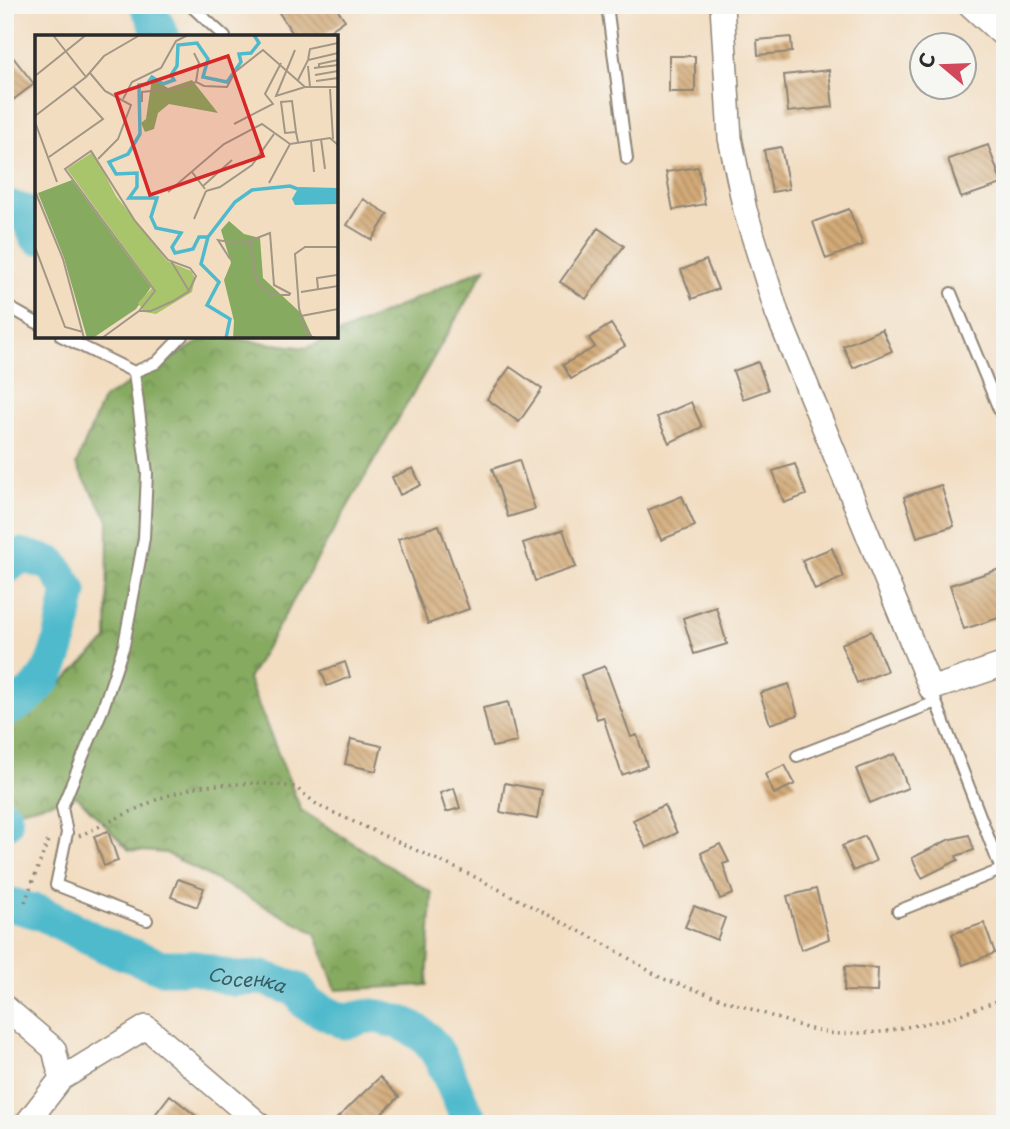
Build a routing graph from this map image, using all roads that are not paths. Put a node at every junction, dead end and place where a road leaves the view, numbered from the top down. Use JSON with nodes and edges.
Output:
{"nodes":[{"id":1,"x":190,"y":5,"type":"edge"},
{"id":2,"x":607,"y":5,"type":"edge"},
{"id":3,"x":722,"y":5,"type":"edge"},
{"id":4,"x":970,"y":5,"type":"edge"},
{"id":5,"x":223,"y":35,"type":"edge"},
{"id":6,"x":1005,"y":37,"type":"edge"},
{"id":7,"x":627,"y":159,"type":"dead end"},
{"id":8,"x":951,"y":293,"type":"dead end"},
{"id":9,"x":5,"y":305,"type":"edge"},
{"id":10,"x":35,"y":322,"type":"edge"},
{"id":11,"x":65,"y":338,"type":"edge"},
{"id":12,"x":180,"y":338,"type":"edge"},
{"id":13,"x":134,"y":372,"type":"junction"},
{"id":14,"x":1005,"y":424,"type":"edge"},
{"id":15,"x":1005,"y":664,"type":"edge"},
{"id":16,"x":933,"y":695,"type":"junction"},
{"id":17,"x":797,"y":756,"type":"dead end"},
{"id":18,"x":1003,"y":875,"type":"edge"},
{"id":19,"x":898,"y":911,"type":"dead end"},
{"id":20,"x":147,"y":920,"type":"dead end"},
{"id":21,"x":5,"y":1007,"type":"edge"},
{"id":22,"x":61,"y":1079,"type":"junction"},
{"id":23,"x":26,"y":1124,"type":"edge"},
{"id":24,"x":259,"y":1124,"type":"edge"}],
"edges":[{"from":1,"to":5,"type":"lane"},
{"from":2,"to":7,"type":"lane"},
{"from":3,"to":16,"type":"street"},
{"from":4,"to":6,"type":"street"},
{"from":8,"to":14,"type":"lane"},
{"from":9,"to":10,"type":"lane"},
{"from":11,"to":13,"type":"lane"},
{"from":12,"to":13,"type":"lane"},
{"from":13,"to":20,"type":"lane"},
{"from":15,"to":16,"type":"street"},
{"from":16,"to":17,"type":"lane"},
{"from":16,"to":18,"type":"lane"},
{"from":18,"to":19,"type":"lane"},
{"from":21,"to":22,"type":"street"},
{"from":22,"to":23,"type":"street"},
{"from":22,"to":24,"type":"street"}]}
